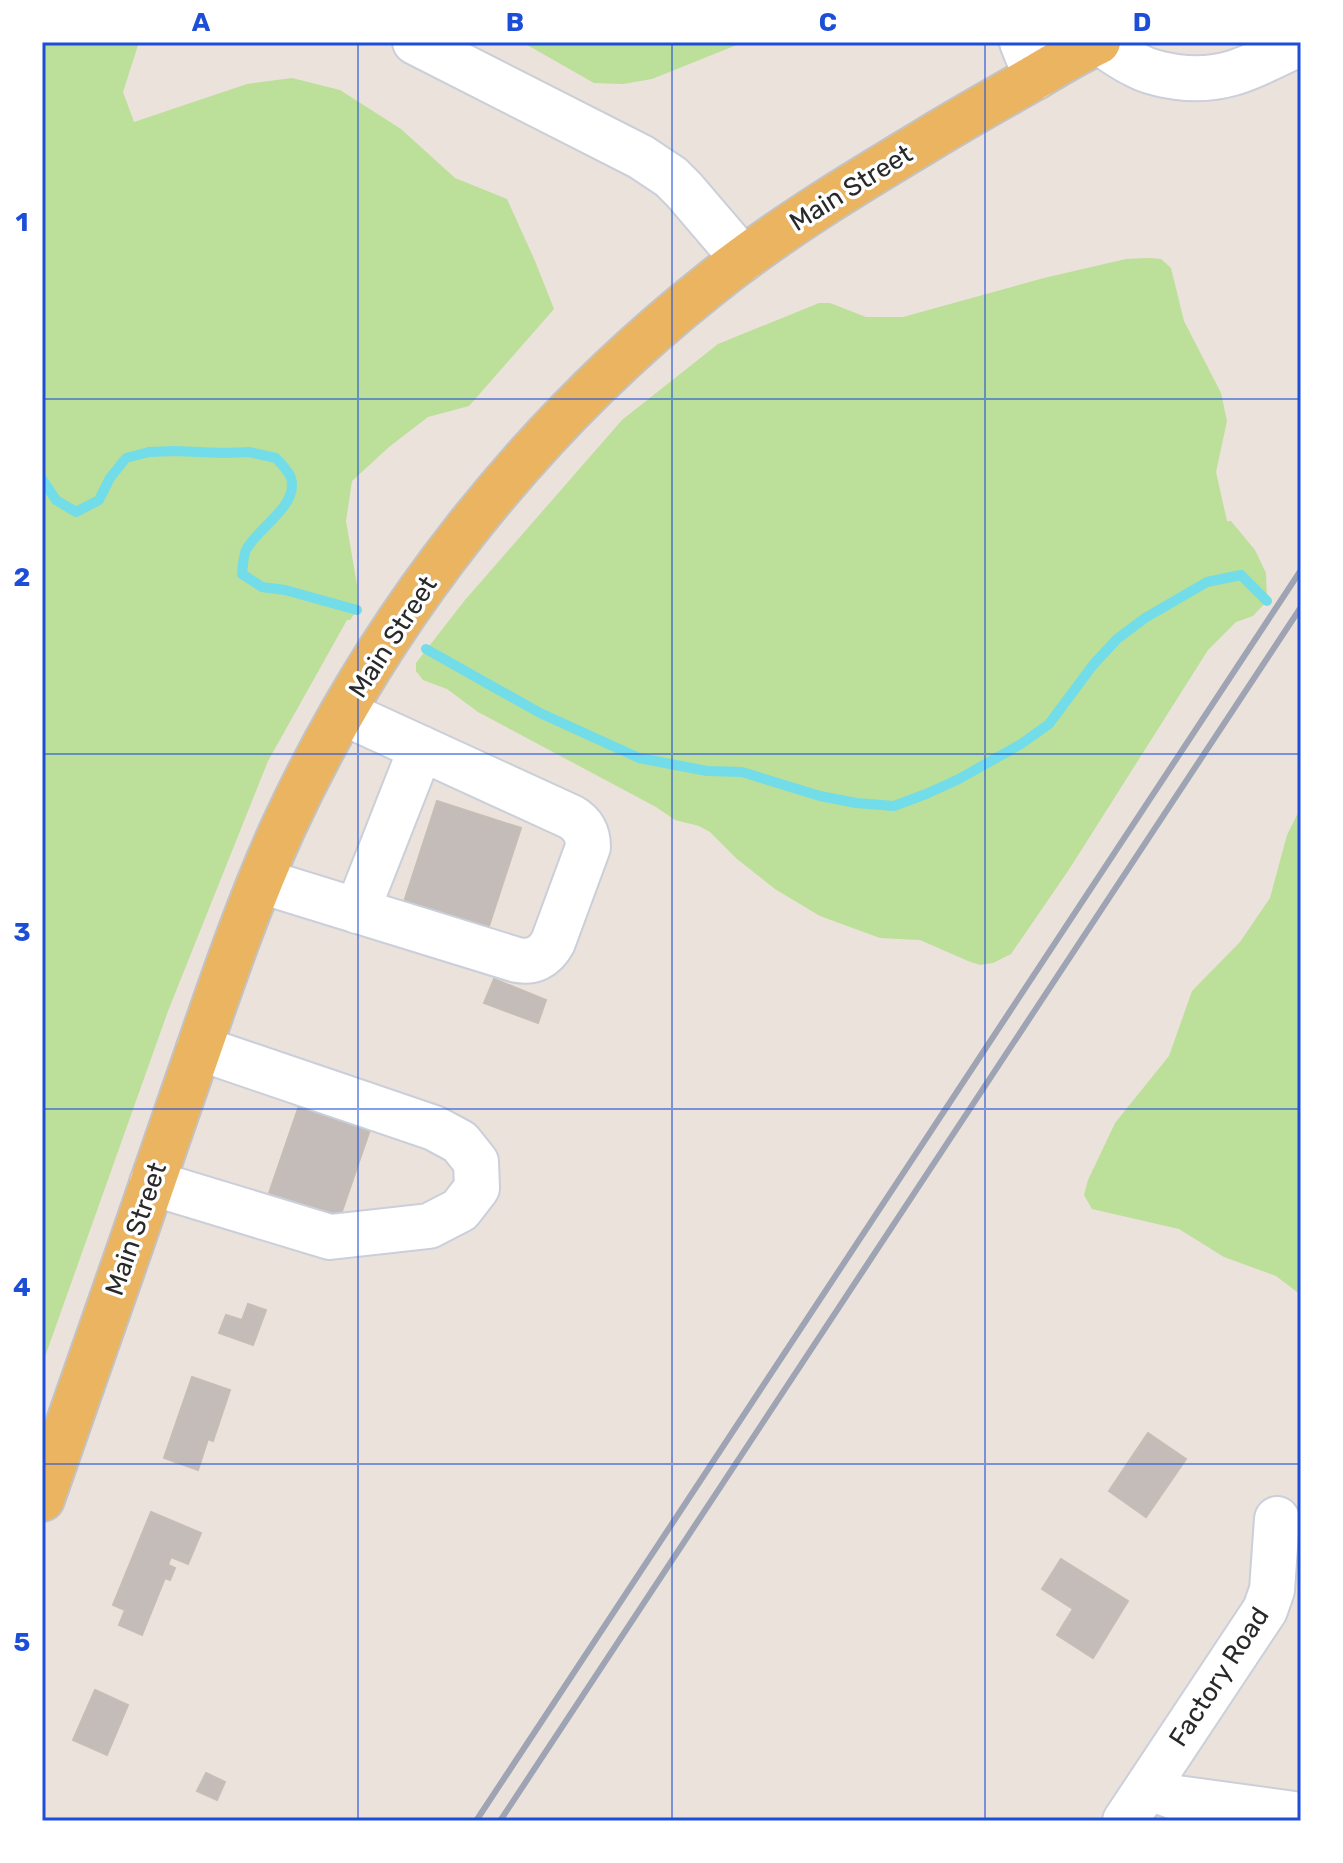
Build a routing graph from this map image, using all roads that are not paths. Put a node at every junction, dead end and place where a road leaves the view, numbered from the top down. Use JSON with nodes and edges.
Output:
{"nodes":[{"id":1,"x":415,"y":42,"type":"edge"},
{"id":2,"x":1098,"y":42,"type":"edge"},
{"id":3,"x":1301,"y":43,"type":"edge"},
{"id":4,"x":1029,"y":59,"type":"edge"},
{"id":5,"x":743,"y":259,"type":"junction"},
{"id":6,"x":344,"y":713,"type":"junction"},
{"id":7,"x":421,"y":748,"type":"junction"},
{"id":8,"x":261,"y":881,"type":"junction"},
{"id":9,"x":357,"y":911,"type":"junction"},
{"id":10,"x":199,"y":1048,"type":"junction"},
{"id":11,"x":152,"y":1183,"type":"junction"},
{"id":12,"x":42,"y":1499,"type":"edge"},
{"id":13,"x":1277,"y":1519,"type":"dead end"},
{"id":14,"x":1137,"y":1804,"type":"edge"},
{"id":15,"x":1301,"y":1815,"type":"edge"}],
"edges":[{"from":1,"to":5,"type":"street"},
{"from":2,"to":3,"type":"street"},
{"from":2,"to":4,"type":"main road","name":"Main Street"},
{"from":4,"to":5,"type":"main road","name":"Main Street"},
{"from":5,"to":6,"type":"main road","name":"Main Street"},
{"from":6,"to":7,"type":"street"},
{"from":6,"to":8,"type":"main road","name":"Main Street"},
{"from":7,"to":9,"type":"street"},
{"from":7,"to":9,"type":"street"},
{"from":8,"to":9,"type":"street"},
{"from":8,"to":10,"type":"main road","name":"Main Street"},
{"from":10,"to":11,"type":"main road","name":"Main Street"},
{"from":10,"to":11,"type":"street"},
{"from":11,"to":12,"type":"main road","name":"Main Street"},
{"from":13,"to":14,"type":"street","name":"Factory Road"},
{"from":14,"to":15,"type":"street"}]}
